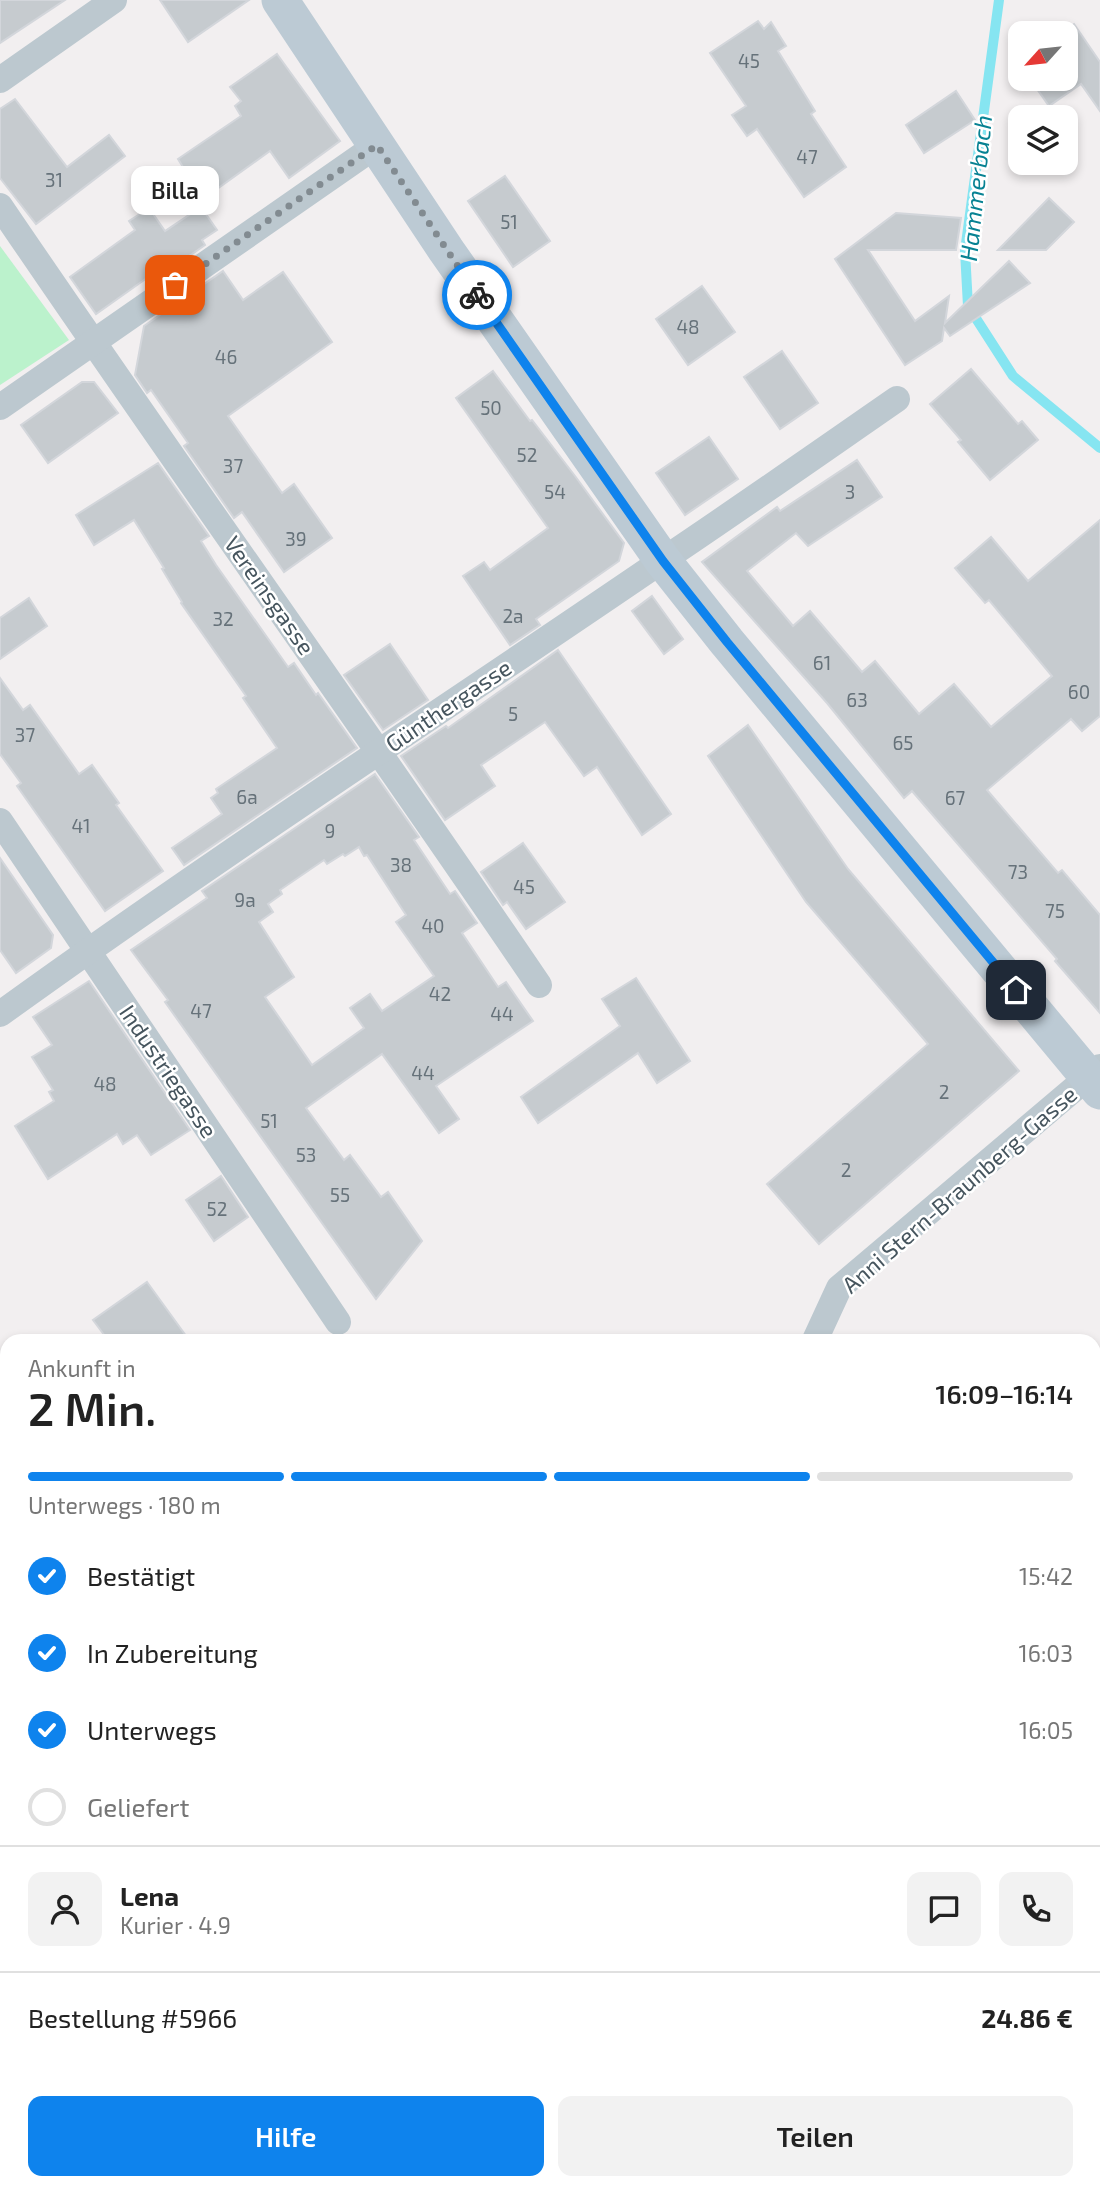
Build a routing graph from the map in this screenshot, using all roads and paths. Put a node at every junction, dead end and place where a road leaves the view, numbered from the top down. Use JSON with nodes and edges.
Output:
{"nodes":[{"id":1,"x":114,"y":0,"type":"edge"},
{"id":2,"x":280,"y":0,"type":"edge"},
{"id":3,"x":0,"y":80,"type":"edge"},
{"id":4,"x":377,"y":145,"type":"junction"},
{"id":5,"x":0,"y":206,"type":"edge"},
{"id":6,"x":93,"y":343,"type":"junction"},
{"id":7,"x":897,"y":399,"type":"dead end"},
{"id":8,"x":0,"y":407,"type":"edge"},
{"id":9,"x":663,"y":561,"type":"junction"},
{"id":10,"x":379,"y":750,"type":"junction"},
{"id":11,"x":0,"y":821,"type":"edge"},
{"id":12,"x":88,"y":950,"type":"junction"},
{"id":13,"x":540,"y":985,"type":"dead end"},
{"id":14,"x":0,"y":1014,"type":"edge"},
{"id":15,"x":1096,"y":1078,"type":"edge"},
{"id":16,"x":338,"y":1322,"type":"dead end"},
{"id":17,"x":818,"y":1334,"type":"edge"}],
"edges":[{"from":1,"to":3,"type":"street"},
{"from":2,"to":4,"type":"main road"},
{"from":4,"to":6,"type":"street"},
{"from":4,"to":9,"type":"main road"},
{"from":5,"to":6,"type":"street","name":"Vereinsgasse"},
{"from":6,"to":8,"type":"street"},
{"from":6,"to":10,"type":"street","name":"Vereinsgasse"},
{"from":7,"to":9,"type":"street","name":"Günthergasse"},
{"from":9,"to":10,"type":"street","name":"Günthergasse"},
{"from":9,"to":15,"type":"main road"},
{"from":10,"to":12,"type":"street","name":"Günthergasse"},
{"from":10,"to":13,"type":"street","name":"Vereinsgasse"},
{"from":11,"to":12,"type":"street","name":"Industriegasse"},
{"from":12,"to":14,"type":"street","name":"Günthergasse"},
{"from":12,"to":16,"type":"street","name":"Industriegasse"},
{"from":15,"to":17,"type":"street","name":"Anni Stern-Braunberg-Gasse"}]}
